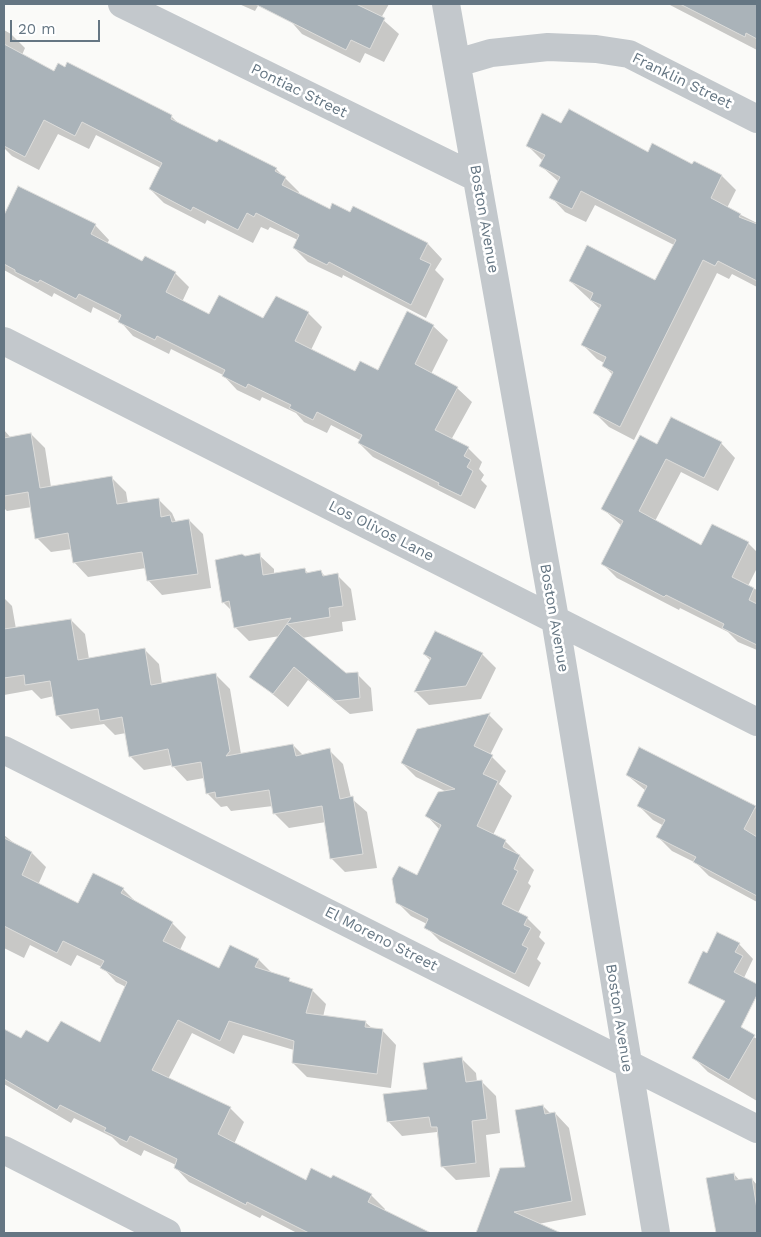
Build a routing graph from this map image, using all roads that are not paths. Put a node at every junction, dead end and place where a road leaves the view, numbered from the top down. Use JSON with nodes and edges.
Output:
{"nodes":[{"id":1,"x":122,"y":4,"type":"edge"},
{"id":2,"x":446,"y":4,"type":"edge"},
{"id":3,"x":457,"y":63,"type":"junction"},
{"id":4,"x":757,"y":119,"type":"edge"},
{"id":5,"x":477,"y":178,"type":"junction"},
{"id":6,"x":4,"y":341,"type":"edge"},
{"id":7,"x":555,"y":619,"type":"junction"},
{"id":8,"x":757,"y":722,"type":"edge"},
{"id":9,"x":4,"y":750,"type":"edge"},
{"id":10,"x":627,"y":1063,"type":"junction"},
{"id":11,"x":757,"y":1129,"type":"edge"},
{"id":12,"x":4,"y":1150,"type":"edge"},
{"id":13,"x":167,"y":1233,"type":"edge"},
{"id":14,"x":656,"y":1233,"type":"edge"}],
"edges":[{"from":1,"to":5,"type":"street","name":"Pontiac Street"},
{"from":2,"to":3,"type":"street","name":"Boston Avenue"},
{"from":3,"to":4,"type":"street","name":"Franklin Street"},
{"from":3,"to":5,"type":"street","name":"Boston Avenue"},
{"from":5,"to":7,"type":"street","name":"Boston Avenue"},
{"from":6,"to":7,"type":"street","name":"Los Olivos Lane"},
{"from":7,"to":8,"type":"street","name":"Los Olivos Lane"},
{"from":7,"to":10,"type":"street","name":"Boston Avenue"},
{"from":9,"to":10,"type":"street","name":"El Moreno Street"},
{"from":10,"to":11,"type":"street","name":"El Moreno Street"},
{"from":10,"to":14,"type":"street","name":"Boston Avenue"},
{"from":12,"to":13,"type":"street"}]}
